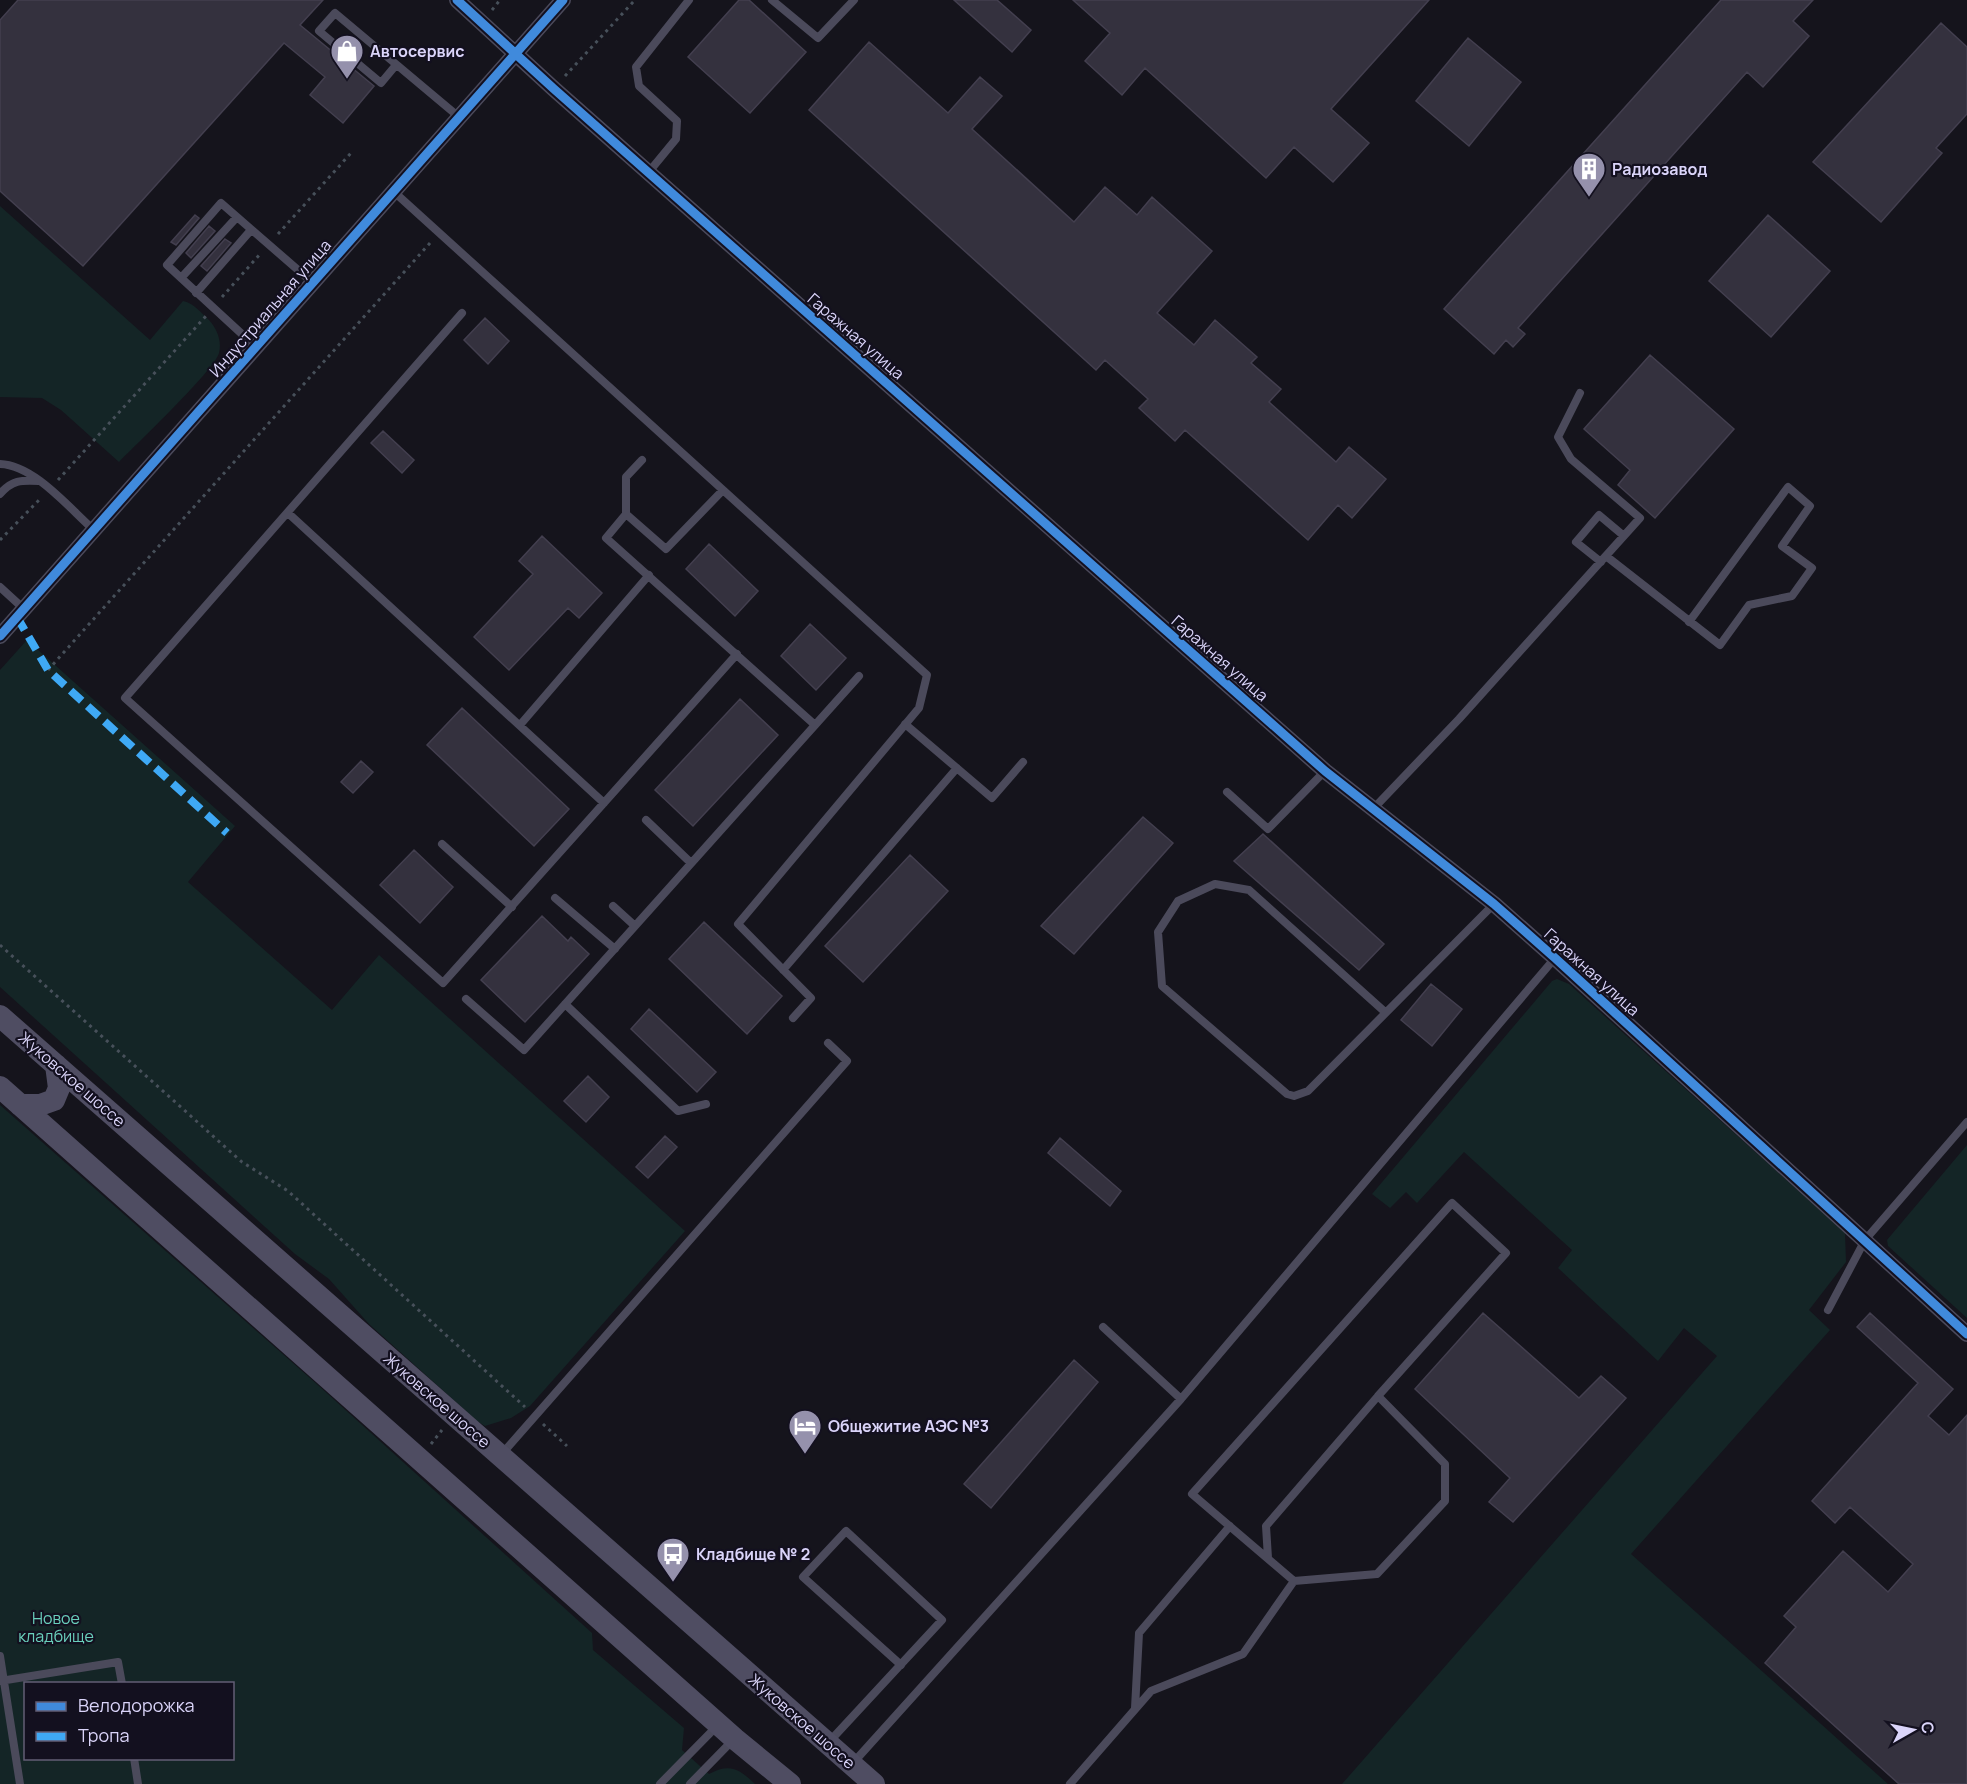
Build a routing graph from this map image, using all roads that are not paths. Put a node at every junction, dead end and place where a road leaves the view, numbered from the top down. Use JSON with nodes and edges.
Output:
{"nodes":[{"id":1,"x":457,"y":0,"type":"edge"},
{"id":2,"x":563,"y":0,"type":"edge"},
{"id":3,"x":689,"y":0,"type":"edge"},
{"id":4,"x":772,"y":0,"type":"edge"},
{"id":5,"x":851,"y":1,"type":"edge"},
{"id":6,"x":515,"y":55,"type":"junction"},
{"id":7,"x":396,"y":65,"type":"dead end"},
{"id":8,"x":459,"y":117,"type":"junction"},
{"id":9,"x":648,"y":173,"type":"junction"},
{"id":10,"x":393,"y":191,"type":"junction"},
{"id":11,"x":237,"y":217,"type":"junction"},
{"id":12,"x":251,"y":230,"type":"junction"},
{"id":13,"x":181,"y":278,"type":"junction"},
{"id":14,"x":313,"y":283,"type":"junction"},
{"id":15,"x":196,"y":292,"type":"junction"},
{"id":16,"x":462,"y":314,"type":"dead end"},
{"id":17,"x":256,"y":347,"type":"junction"},
{"id":18,"x":1580,"y":393,"type":"dead end"},
{"id":19,"x":642,"y":460,"type":"dead end"},
{"id":20,"x":0,"y":464,"type":"edge"},
{"id":21,"x":39,"y":481,"type":"junction"},
{"id":22,"x":723,"y":489,"type":"junction"},
{"id":23,"x":0,"y":494,"type":"edge"},
{"id":24,"x":288,"y":513,"type":"junction"},
{"id":25,"x":626,"y":514,"type":"junction"},
{"id":26,"x":94,"y":530,"type":"junction"},
{"id":27,"x":1624,"y":536,"type":"junction"},
{"id":28,"x":1603,"y":559,"type":"junction"},
{"id":29,"x":649,"y":575,"type":"junction"},
{"id":30,"x":0,"y":587,"type":"edge"},
{"id":31,"x":24,"y":609,"type":"junction"},
{"id":32,"x":1689,"y":622,"type":"junction"},
{"id":33,"x":0,"y":636,"type":"edge"},
{"id":34,"x":737,"y":654,"type":"junction"},
{"id":35,"x":859,"y":676,"type":"dead end"},
{"id":36,"x":906,"y":724,"type":"junction"},
{"id":37,"x":520,"y":725,"type":"junction"},
{"id":38,"x":815,"y":725,"type":"junction"},
{"id":39,"x":1023,"y":762,"type":"dead end"},
{"id":40,"x":957,"y":768,"type":"junction"},
{"id":41,"x":1325,"y":771,"type":"junction"},
{"id":42,"x":1227,"y":792,"type":"dead end"},
{"id":43,"x":604,"y":803,"type":"junction"},
{"id":44,"x":1374,"y":808,"type":"junction"},
{"id":45,"x":646,"y":820,"type":"dead end"},
{"id":46,"x":442,"y":844,"type":"dead end"},
{"id":47,"x":691,"y":863,"type":"junction"},
{"id":48,"x":555,"y":898,"type":"dead end"},
{"id":49,"x":1494,"y":904,"type":"junction"},
{"id":50,"x":613,"y":906,"type":"dead end"},
{"id":51,"x":512,"y":907,"type":"junction"},
{"id":52,"x":635,"y":926,"type":"junction"},
{"id":53,"x":615,"y":949,"type":"junction"},
{"id":54,"x":1555,"y":958,"type":"junction"},
{"id":55,"x":783,"y":970,"type":"junction"},
{"id":56,"x":466,"y":999,"type":"dead end"},
{"id":57,"x":565,"y":1004,"type":"junction"},
{"id":58,"x":1385,"y":1012,"type":"junction"},
{"id":59,"x":0,"y":1016,"type":"edge"},
{"id":60,"x":793,"y":1018,"type":"dead end"},
{"id":61,"x":828,"y":1043,"type":"dead end"},
{"id":62,"x":56,"y":1065,"type":"junction"},
{"id":63,"x":0,"y":1087,"type":"edge"},
{"id":64,"x":706,"y":1104,"type":"dead end"},
{"id":65,"x":20,"y":1105,"type":"junction"},
{"id":66,"x":1967,"y":1122,"type":"edge"},
{"id":67,"x":1865,"y":1240,"type":"junction"},
{"id":68,"x":1828,"y":1310,"type":"dead end"},
{"id":69,"x":1103,"y":1327,"type":"dead end"},
{"id":70,"x":1967,"y":1334,"type":"edge"},
{"id":71,"x":1378,"y":1396,"type":"junction"},
{"id":72,"x":1181,"y":1399,"type":"junction"},
{"id":73,"x":501,"y":1455,"type":"junction"},
{"id":74,"x":1230,"y":1526,"type":"junction"},
{"id":75,"x":1268,"y":1558,"type":"junction"},
{"id":76,"x":1294,"y":1581,"type":"junction"},
{"id":77,"x":0,"y":1656,"type":"edge"},
{"id":78,"x":901,"y":1665,"type":"dead end"},
{"id":79,"x":2,"y":1680,"type":"edge"},
{"id":80,"x":122,"y":1682,"type":"edge"},
{"id":81,"x":1135,"y":1709,"type":"junction"},
{"id":82,"x":726,"y":1732,"type":"junction"},
{"id":83,"x":828,"y":1743,"type":"junction"},
{"id":84,"x":134,"y":1760,"type":"edge"},
{"id":85,"x":852,"y":1764,"type":"junction"},
{"id":86,"x":20,"y":1784,"type":"edge"},
{"id":87,"x":138,"y":1784,"type":"edge"},
{"id":88,"x":660,"y":1784,"type":"edge"},
{"id":89,"x":690,"y":1784,"type":"edge"},
{"id":90,"x":790,"y":1784,"type":"edge"},
{"id":91,"x":874,"y":1784,"type":"edge"},
{"id":92,"x":1070,"y":1784,"type":"edge"}],
"edges":[{"from":1,"to":6,"type":"street","name":"Гаражная улица"},
{"from":2,"to":6,"type":"street","name":"Индустриальная улица"},
{"from":3,"to":9,"type":"lane"},
{"from":4,"to":5,"type":"lane"},
{"from":6,"to":8,"type":"street","name":"Индустриальная улица"},
{"from":6,"to":9,"type":"street","name":"Гаражная улица"},
{"from":7,"to":8,"type":"lane"},
{"from":8,"to":10,"type":"street","name":"Индустриальная улица"},
{"from":9,"to":41,"type":"street","name":"Гаражная улица"},
{"from":10,"to":14,"type":"street","name":"Индустриальная улица"},
{"from":10,"to":22,"type":"lane"},
{"from":11,"to":12,"type":"lane"},
{"from":11,"to":13,"type":"lane"},
{"from":11,"to":13,"type":"lane"},
{"from":12,"to":14,"type":"lane"},
{"from":12,"to":15,"type":"lane"},
{"from":13,"to":15,"type":"lane"},
{"from":14,"to":17,"type":"street","name":"Индустриальная улица"},
{"from":15,"to":17,"type":"lane"},
{"from":16,"to":24,"type":"lane"},
{"from":17,"to":26,"type":"street","name":"Индустриальная улица"},
{"from":18,"to":27,"type":"lane"},
{"from":19,"to":25,"type":"lane"},
{"from":20,"to":21,"type":"lane"},
{"from":21,"to":23,"type":"lane"},
{"from":21,"to":26,"type":"lane"},
{"from":22,"to":25,"type":"lane"},
{"from":22,"to":36,"type":"lane"},
{"from":24,"to":37,"type":"lane"},
{"from":24,"to":51,"type":"lane"},
{"from":25,"to":29,"type":"lane"},
{"from":26,"to":31,"type":"street","name":"Индустриальная улица"},
{"from":27,"to":28,"type":"lane"},
{"from":27,"to":28,"type":"lane"},
{"from":28,"to":32,"type":"lane"},
{"from":28,"to":44,"type":"lane"},
{"from":29,"to":34,"type":"lane"},
{"from":29,"to":37,"type":"lane"},
{"from":30,"to":31,"type":"lane"},
{"from":31,"to":33,"type":"street","name":"Индустриальная улица"},
{"from":32,"to":32,"type":"lane"},
{"from":34,"to":38,"type":"lane"},
{"from":34,"to":43,"type":"lane"},
{"from":35,"to":38,"type":"lane"},
{"from":36,"to":40,"type":"lane"},
{"from":36,"to":55,"type":"lane"},
{"from":37,"to":43,"type":"lane"},
{"from":38,"to":47,"type":"lane"},
{"from":39,"to":40,"type":"lane"},
{"from":40,"to":55,"type":"lane"},
{"from":41,"to":42,"type":"lane"},
{"from":41,"to":44,"type":"street","name":"Гаражная улица"},
{"from":43,"to":51,"type":"lane"},
{"from":44,"to":49,"type":"street","name":"Гаражная улица"},
{"from":45,"to":47,"type":"lane"},
{"from":46,"to":51,"type":"lane"},
{"from":47,"to":52,"type":"lane"},
{"from":48,"to":53,"type":"lane"},
{"from":49,"to":54,"type":"street","name":"Гаражная улица"},
{"from":49,"to":58,"type":"lane"},
{"from":50,"to":52,"type":"lane"},
{"from":52,"to":53,"type":"lane"},
{"from":53,"to":57,"type":"lane"},
{"from":54,"to":67,"type":"street","name":"Гаражная улица"},
{"from":54,"to":72,"type":"lane"},
{"from":55,"to":60,"type":"lane"},
{"from":56,"to":57,"type":"lane"},
{"from":57,"to":64,"type":"lane"},
{"from":58,"to":58,"type":"lane"},
{"from":59,"to":62,"type":"main road","name":"Жуковское шоссе"},
{"from":61,"to":73,"type":"lane"},
{"from":62,"to":65,"type":"main road"},
{"from":62,"to":73,"type":"main road","name":"Жуковское шоссе"},
{"from":63,"to":65,"type":"main road"},
{"from":65,"to":82,"type":"main road"},
{"from":66,"to":67,"type":"lane"},
{"from":67,"to":68,"type":"lane"},
{"from":67,"to":70,"type":"street","name":"Гаражная улица"},
{"from":69,"to":72,"type":"lane"},
{"from":71,"to":74,"type":"lane"},
{"from":71,"to":75,"type":"lane"},
{"from":71,"to":76,"type":"lane"},
{"from":72,"to":85,"type":"lane"},
{"from":73,"to":83,"type":"main road","name":"Жуковское шоссе"},
{"from":74,"to":75,"type":"lane"},
{"from":74,"to":81,"type":"lane"},
{"from":75,"to":76,"type":"lane"},
{"from":76,"to":81,"type":"lane"},
{"from":77,"to":79,"type":"lane"},
{"from":78,"to":83,"type":"lane"},
{"from":79,"to":80,"type":"lane"},
{"from":79,"to":86,"type":"lane"},
{"from":81,"to":92,"type":"lane"},
{"from":82,"to":88,"type":"lane"},
{"from":82,"to":89,"type":"lane"},
{"from":82,"to":90,"type":"main road"},
{"from":83,"to":85,"type":"main road","name":"Жуковское шоссе"},
{"from":84,"to":87,"type":"lane"},
{"from":85,"to":91,"type":"main road","name":"Жуковское шоссе"}]}
